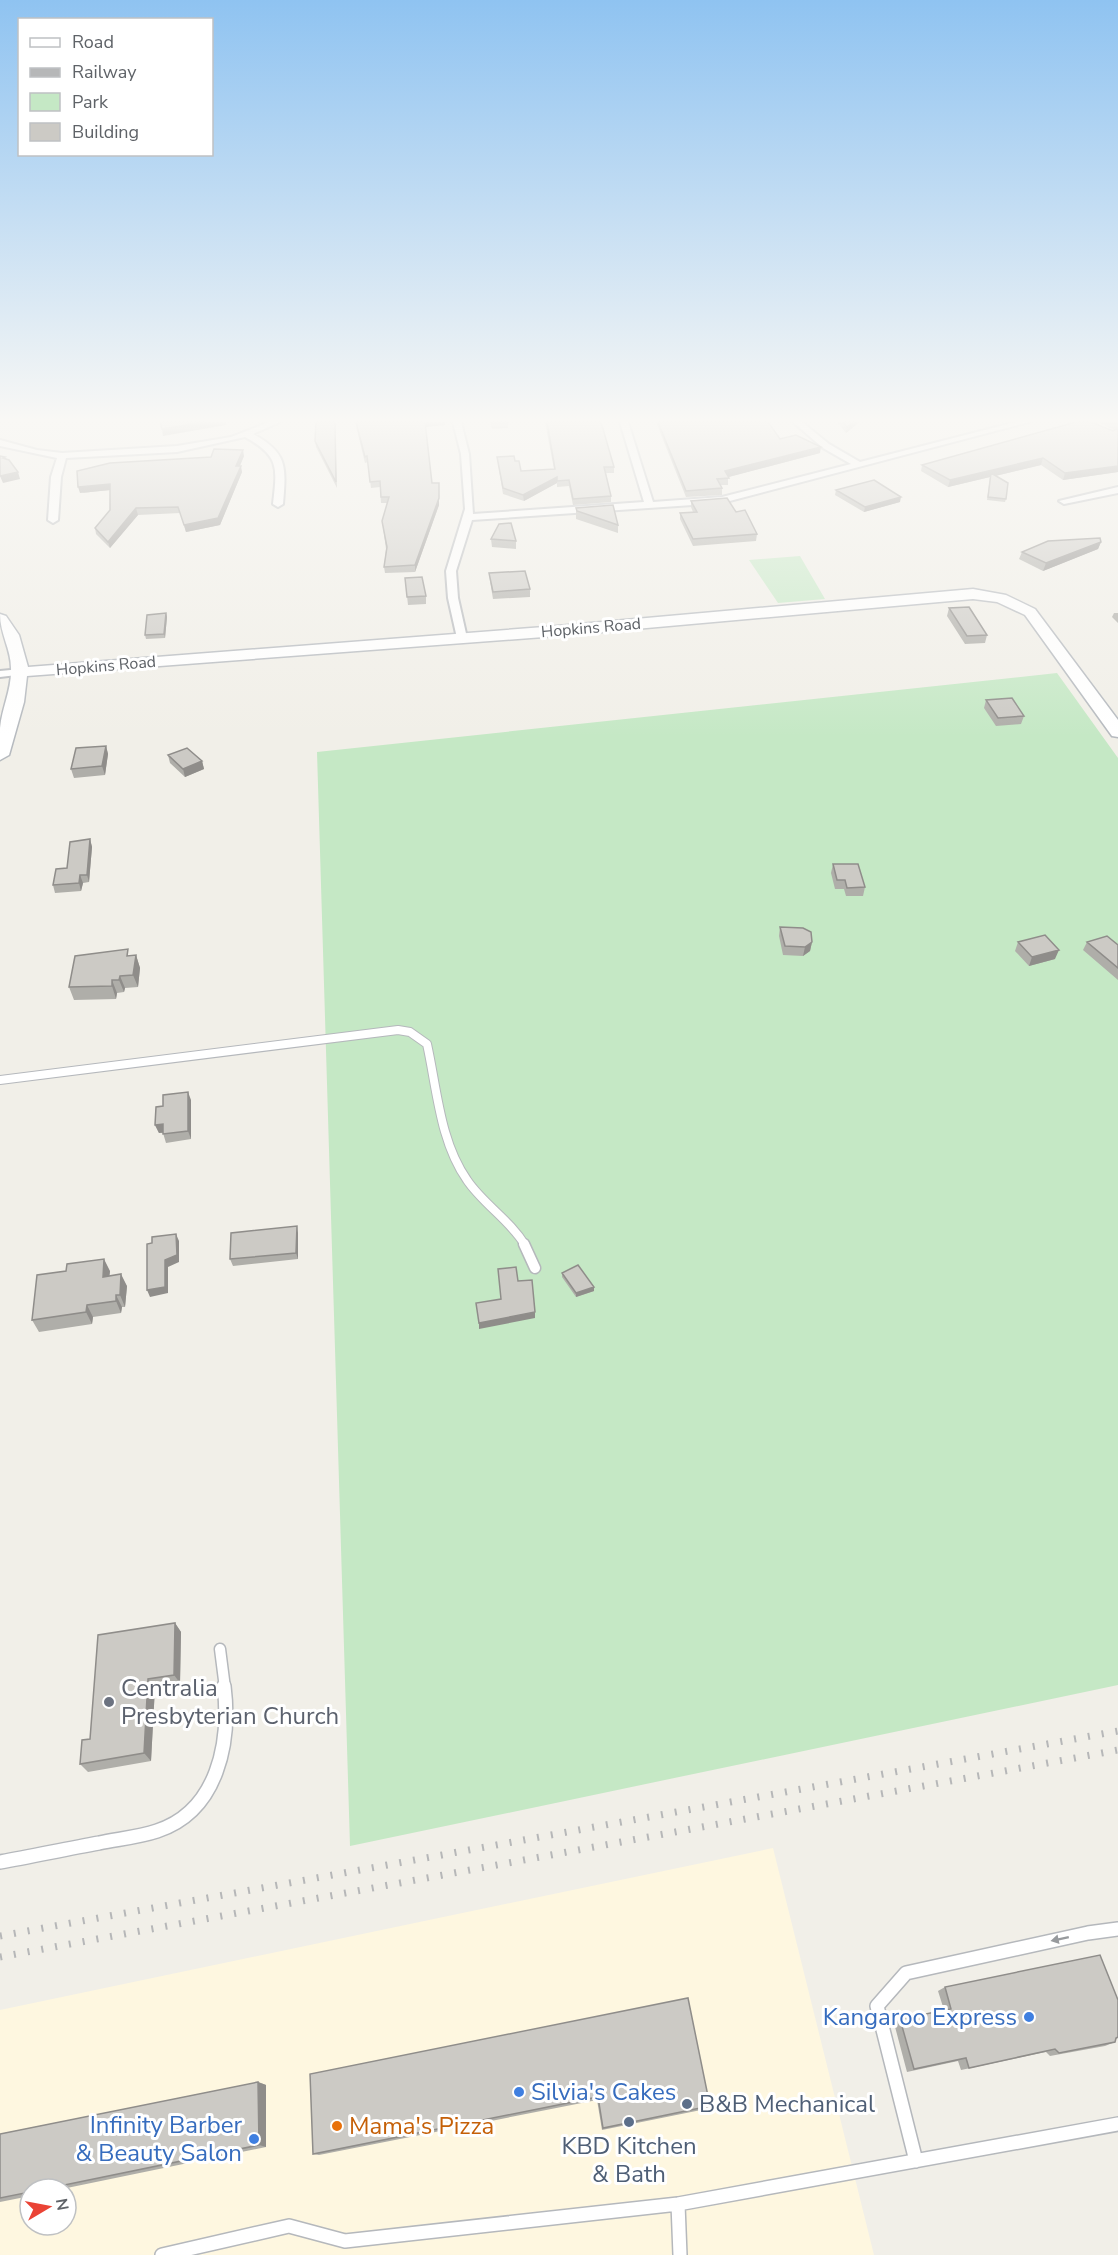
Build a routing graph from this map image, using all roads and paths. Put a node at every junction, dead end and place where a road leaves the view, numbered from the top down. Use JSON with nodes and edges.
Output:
{"nodes":[{"id":1,"x":466,"y":527,"type":"edge"},
{"id":2,"x":0,"y":619,"type":"edge"},
{"id":3,"x":462,"y":638,"type":"junction"},
{"id":4,"x":21,"y":672,"type":"junction"},
{"id":5,"x":0,"y":674,"type":"edge"},
{"id":6,"x":1118,"y":732,"type":"edge"},
{"id":7,"x":0,"y":755,"type":"edge"},
{"id":8,"x":0,"y":1080,"type":"edge"},
{"id":9,"x":535,"y":1268,"type":"dead end"},
{"id":10,"x":220,"y":1649,"type":"dead end"},
{"id":11,"x":0,"y":1862,"type":"edge"},
{"id":12,"x":1118,"y":1929,"type":"edge"},
{"id":13,"x":877,"y":2006,"type":"joint"},
{"id":14,"x":1118,"y":2124,"type":"edge"},
{"id":15,"x":916,"y":2161,"type":"junction"},
{"id":16,"x":678,"y":2204,"type":"junction"},
{"id":17,"x":162,"y":2255,"type":"edge"},
{"id":18,"x":680,"y":2255,"type":"edge"}],
"edges":[{"from":1,"to":3,"type":"street"},
{"from":2,"to":4,"type":"main road"},
{"from":3,"to":4,"type":"main road","name":"Hopkins Road"},
{"from":3,"to":6,"type":"main road","name":"Hopkins Road"},
{"from":4,"to":5,"type":"street","name":"Hopkins Road"},
{"from":4,"to":7,"type":"main road"},
{"from":8,"to":9,"type":"lane"},
{"from":10,"to":11,"type":"lane"},
{"from":12,"to":13,"type":"lane","one_way":true},
{"from":13,"to":15,"type":"lane"},
{"from":14,"to":15,"type":"lane"},
{"from":15,"to":16,"type":"lane"},
{"from":16,"to":17,"type":"lane"},
{"from":16,"to":18,"type":"lane"}]}
